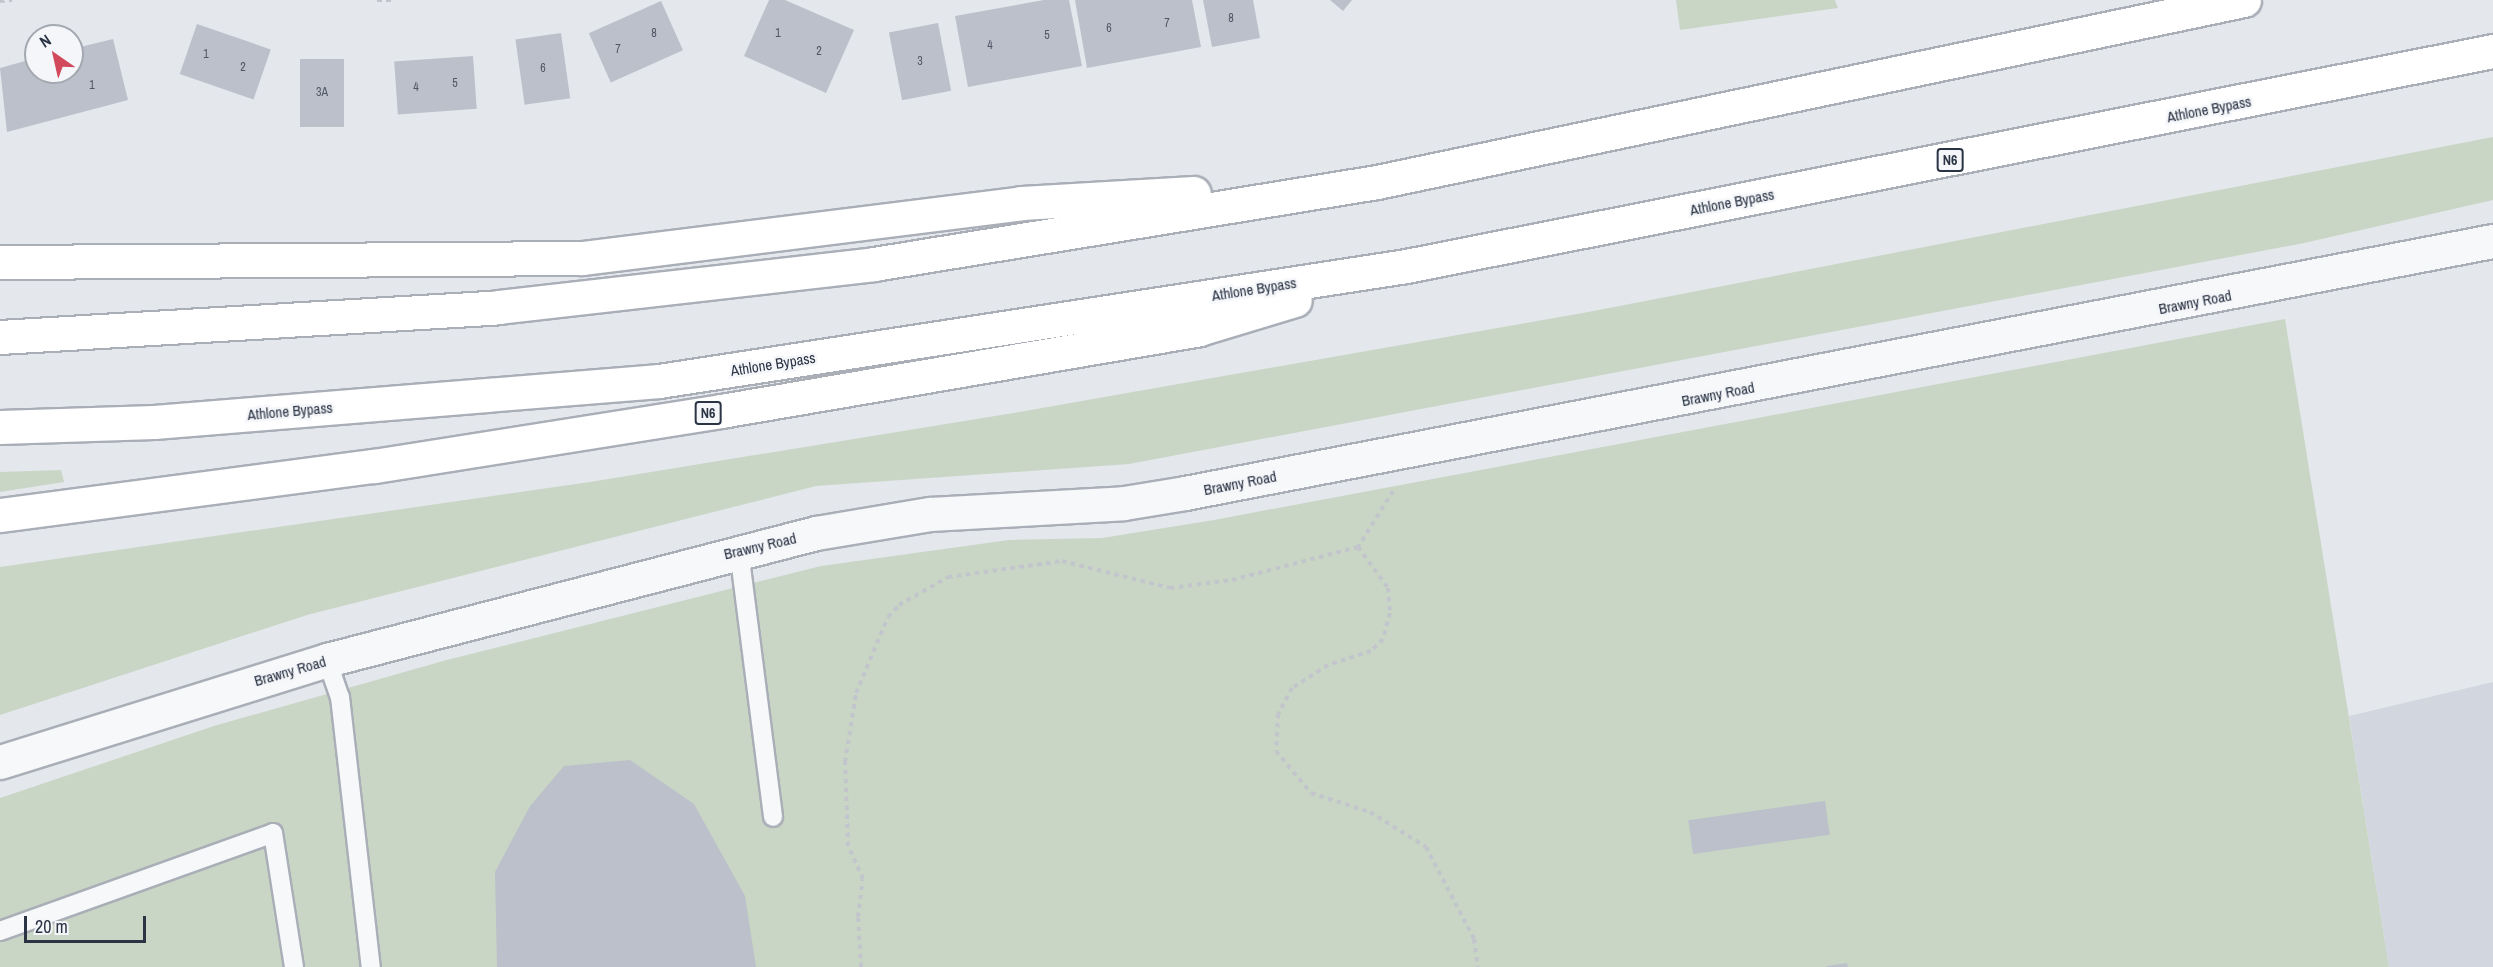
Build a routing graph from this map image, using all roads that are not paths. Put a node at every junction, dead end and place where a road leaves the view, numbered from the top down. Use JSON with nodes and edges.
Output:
{"nodes":[{"id":1,"x":2244,"y":0,"type":"edge"},
{"id":2,"x":2493,"y":51,"type":"edge"},
{"id":3,"x":1377,"y":182,"type":"junction"},
{"id":4,"x":2493,"y":241,"type":"edge"},
{"id":5,"x":0,"y":262,"type":"edge"},
{"id":6,"x":1406,"y":266,"type":"junction"},
{"id":7,"x":0,"y":337,"type":"edge"},
{"id":8,"x":0,"y":427,"type":"edge"},
{"id":9,"x":0,"y":515,"type":"edge"},
{"id":10,"x":739,"y":551,"type":"junction"},
{"id":11,"x":327,"y":660,"type":"junction"},
{"id":12,"x":0,"y":762,"type":"edge"},
{"id":13,"x":773,"y":817,"type":"dead end"},
{"id":14,"x":0,"y":931,"type":"edge"},
{"id":15,"x":294,"y":967,"type":"edge"},
{"id":16,"x":371,"y":967,"type":"edge"}],
"edges":[{"from":1,"to":3,"type":"highway"},
{"from":2,"to":6,"type":"highway","name":"Athlone Bypass","number":"N6"},
{"from":3,"to":5,"type":"highway"},
{"from":3,"to":7,"type":"highway"},
{"from":4,"to":10,"type":"street","name":"Brawny Road"},
{"from":6,"to":8,"type":"highway","name":"Athlone Bypass","number":"N6"},
{"from":6,"to":9,"type":"highway","number":"N6"},
{"from":10,"to":11,"type":"street","name":"Brawny Road"},
{"from":10,"to":13,"type":"lane"},
{"from":11,"to":12,"type":"street","name":"Brawny Road"},
{"from":11,"to":16,"type":"lane"},
{"from":14,"to":15,"type":"lane"}]}
